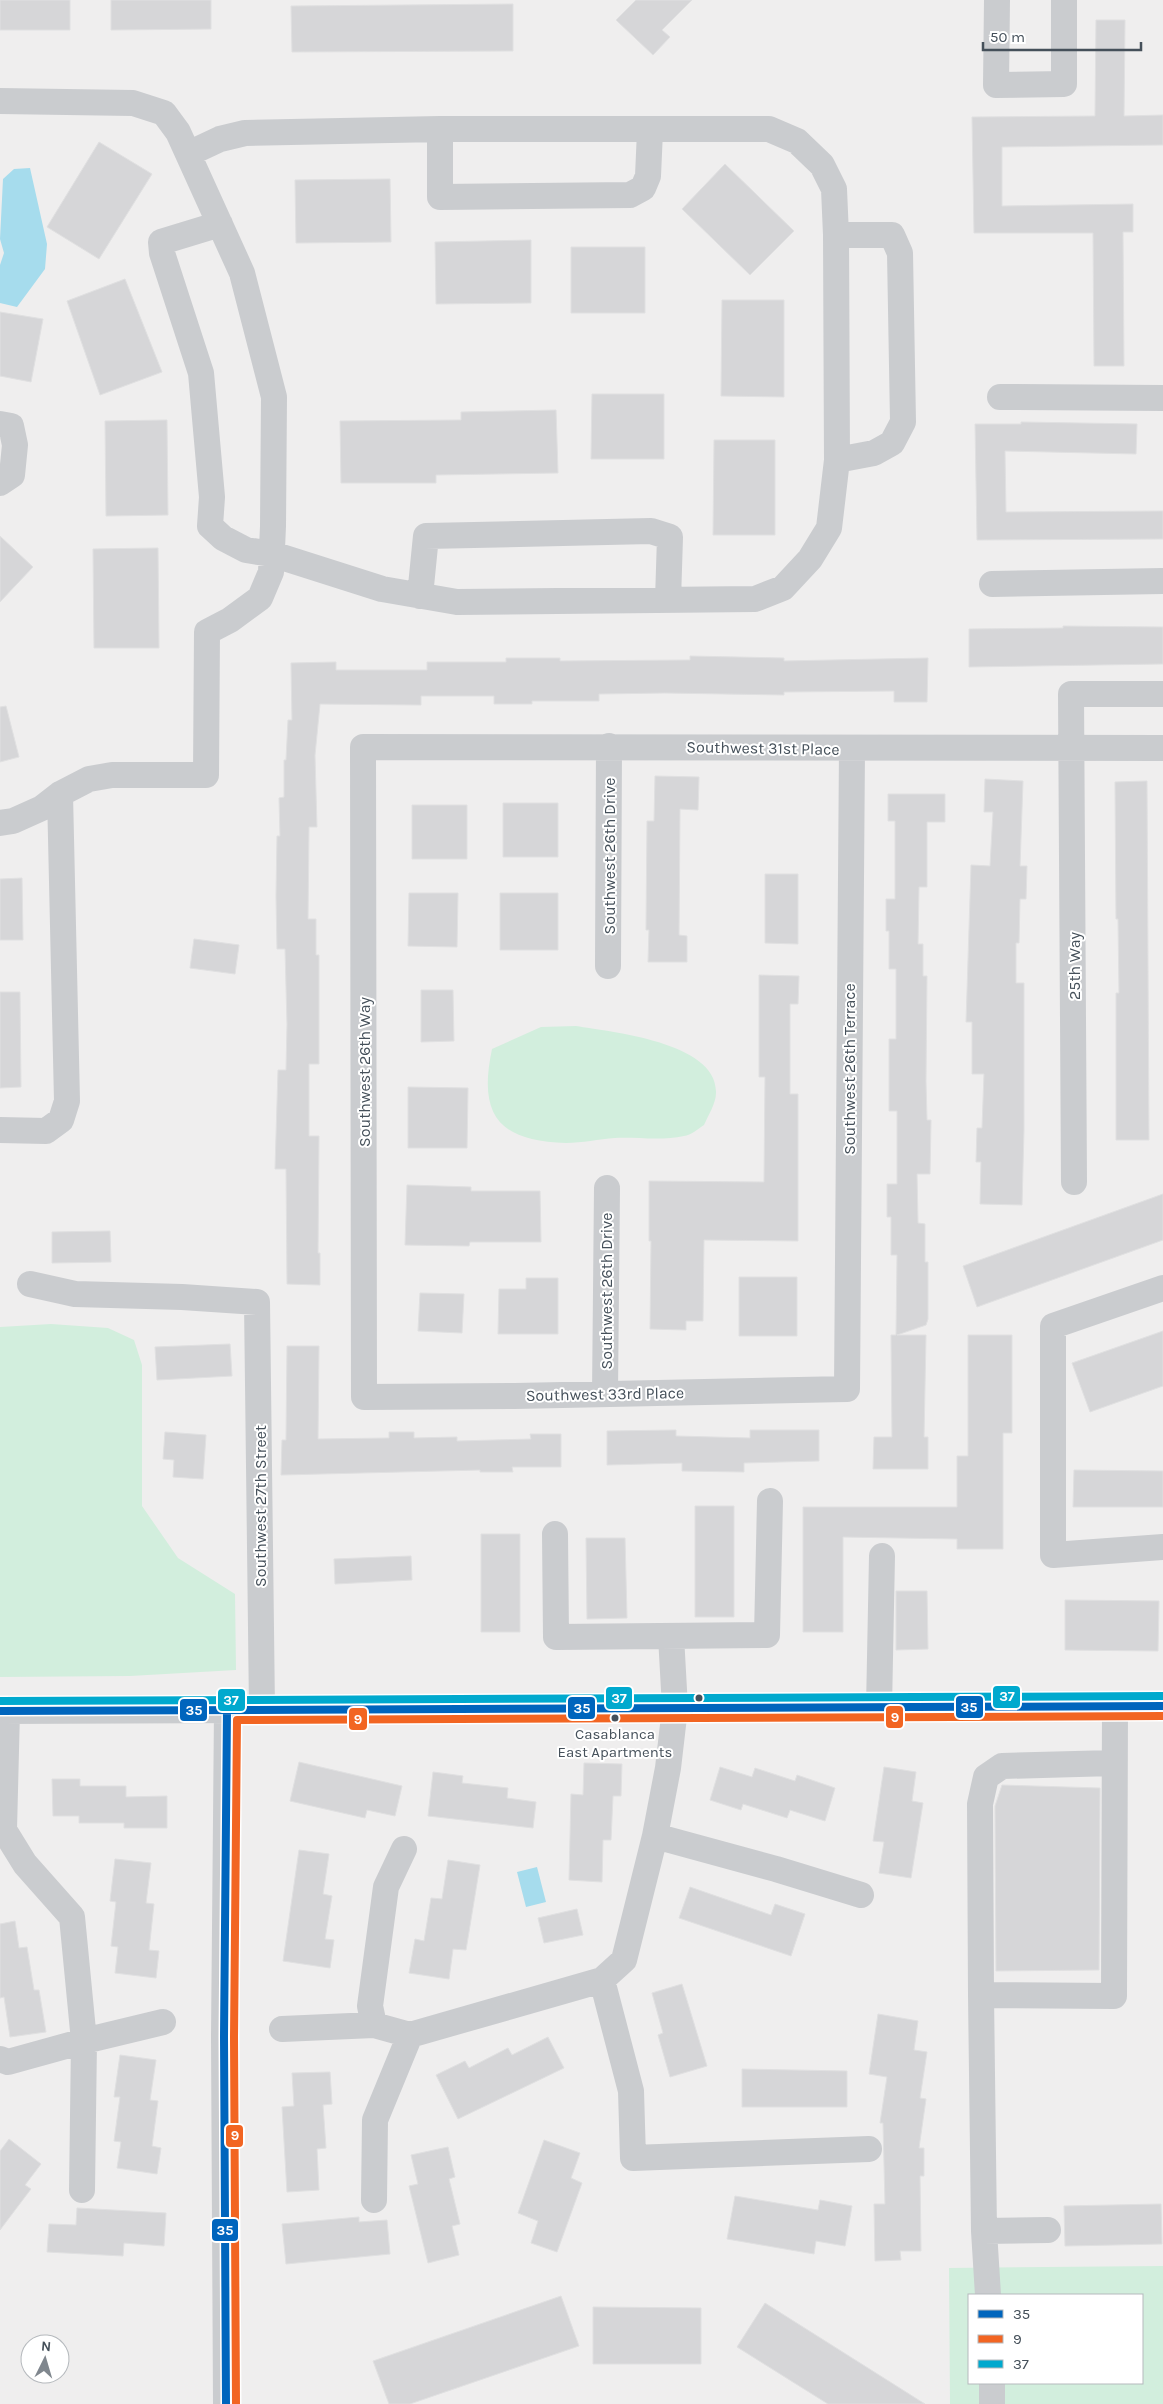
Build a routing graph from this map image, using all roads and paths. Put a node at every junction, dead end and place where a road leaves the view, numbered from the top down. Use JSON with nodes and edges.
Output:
{"nodes":[{"id":1,"x":998,"y":0,"type":"edge"},
{"id":2,"x":1064,"y":0,"type":"edge"},
{"id":3,"x":0,"y":101,"type":"edge"},
{"id":4,"x":440,"y":129,"type":"junction"},
{"id":5,"x":650,"y":131,"type":"junction"},
{"id":6,"x":188,"y":154,"type":"junction"},
{"id":7,"x":220,"y":224,"type":"junction"},
{"id":8,"x":836,"y":235,"type":"junction"},
{"id":9,"x":1000,"y":397,"type":"dead end"},
{"id":10,"x":1163,"y":398,"type":"edge"},
{"id":11,"x":0,"y":424,"type":"edge"},
{"id":12,"x":837,"y":460,"type":"junction"},
{"id":13,"x":0,"y":483,"type":"edge"},
{"id":14,"x":272,"y":554,"type":"junction"},
{"id":15,"x":1163,"y":581,"type":"edge"},
{"id":16,"x":992,"y":584,"type":"dead end"},
{"id":17,"x":420,"y":596,"type":"junction"},
{"id":18,"x":668,"y":600,"type":"junction"},
{"id":19,"x":1163,"y":694,"type":"edge"},
{"id":20,"x":609,"y":746,"type":"junction"},
{"id":21,"x":363,"y":747,"type":"joint"},
{"id":22,"x":1163,"y":748,"type":"edge"},
{"id":23,"x":852,"y":749,"type":"junction"},
{"id":24,"x":1073,"y":749,"type":"junction"},
{"id":25,"x":60,"y":794,"type":"junction"},
{"id":26,"x":0,"y":824,"type":"edge"},
{"id":27,"x":608,"y":966,"type":"dead end"},
{"id":28,"x":0,"y":1130,"type":"edge"},
{"id":29,"x":1074,"y":1182,"type":"dead end"},
{"id":30,"x":607,"y":1188,"type":"dead end"},
{"id":31,"x":30,"y":1284,"type":"dead end"},
{"id":32,"x":1163,"y":1288,"type":"edge"},
{"id":33,"x":846,"y":1389,"type":"joint"},
{"id":34,"x":605,"y":1394,"type":"junction"},
{"id":35,"x":364,"y":1397,"type":"joint"},
{"id":36,"x":770,"y":1501,"type":"dead end"},
{"id":37,"x":555,"y":1534,"type":"dead end"},
{"id":38,"x":1163,"y":1548,"type":"edge"},
{"id":39,"x":882,"y":1556,"type":"dead end"},
{"id":40,"x":672,"y":1636,"type":"junction"},
{"id":41,"x":1163,"y":1706,"type":"edge"},
{"id":42,"x":1115,"y":1707,"type":"junction"},
{"id":43,"x":675,"y":1708,"type":"junction"},
{"id":44,"x":879,"y":1708,"type":"junction"},
{"id":45,"x":227,"y":1710,"type":"junction"},
{"id":46,"x":262,"y":1710,"type":"junction"},
{"id":47,"x":3,"y":1711,"type":"edge"},
{"id":48,"x":1114,"y":1763,"type":"junction"},
{"id":49,"x":655,"y":1836,"type":"junction"},
{"id":50,"x":404,"y":1849,"type":"dead end"},
{"id":51,"x":861,"y":1894,"type":"dead end"},
{"id":52,"x":602,"y":1980,"type":"junction"},
{"id":53,"x":981,"y":1995,"type":"junction"},
{"id":54,"x":163,"y":2022,"type":"dead end"},
{"id":55,"x":374,"y":2025,"type":"junction"},
{"id":56,"x":282,"y":2029,"type":"dead end"},
{"id":57,"x":410,"y":2035,"type":"junction"},
{"id":58,"x":84,"y":2041,"type":"junction"},
{"id":59,"x":0,"y":2059,"type":"edge"},
{"id":60,"x":868,"y":2149,"type":"dead end"},
{"id":61,"x":82,"y":2190,"type":"dead end"},
{"id":62,"x":374,"y":2200,"type":"dead end"},
{"id":63,"x":1048,"y":2230,"type":"dead end"},
{"id":64,"x":984,"y":2231,"type":"junction"},
{"id":65,"x":988,"y":2294,"type":"edge"},
{"id":66,"x":992,"y":2384,"type":"edge"},
{"id":67,"x":226,"y":2404,"type":"edge"},
{"id":68,"x":992,"y":2404,"type":"edge"}],
"edges":[{"from":1,"to":2,"type":"street"},
{"from":3,"to":6,"type":"street"},
{"from":4,"to":5,"type":"street"},
{"from":4,"to":5,"type":"street"},
{"from":4,"to":6,"type":"street"},
{"from":5,"to":8,"type":"street"},
{"from":6,"to":7,"type":"street"},
{"from":7,"to":14,"type":"street"},
{"from":7,"to":14,"type":"street"},
{"from":8,"to":12,"type":"street"},
{"from":8,"to":12,"type":"street"},
{"from":9,"to":10,"type":"street"},
{"from":11,"to":13,"type":"street"},
{"from":12,"to":18,"type":"street"},
{"from":14,"to":17,"type":"street"},
{"from":14,"to":25,"type":"street"},
{"from":15,"to":16,"type":"street"},
{"from":17,"to":18,"type":"street"},
{"from":17,"to":18,"type":"street"},
{"from":19,"to":24,"type":"street","name":"25th Way"},
{"from":20,"to":21,"type":"street","name":"Southwest 31st Place"},
{"from":20,"to":23,"type":"street","name":"Southwest 31st Place"},
{"from":20,"to":27,"type":"street","name":"Southwest 26th Drive"},
{"from":21,"to":35,"type":"street","name":"Southwest 26th Way"},
{"from":22,"to":24,"type":"street","name":"Southwest 31st Place"},
{"from":23,"to":24,"type":"street","name":"Southwest 31st Place"},
{"from":23,"to":33,"type":"street","name":"Southwest 26th Terrace"},
{"from":24,"to":29,"type":"street","name":"25th Way"},
{"from":25,"to":26,"type":"street"},
{"from":25,"to":28,"type":"street"},
{"from":30,"to":34,"type":"street","name":"Southwest 26th Drive"},
{"from":31,"to":46,"type":"street","name":"Southwest 27th Street"},
{"from":32,"to":38,"type":"street"},
{"from":33,"to":34,"type":"street","name":"Southwest 33rd Place"},
{"from":34,"to":35,"type":"street","name":"Southwest 33rd Place"},
{"from":36,"to":40,"type":"street"},
{"from":37,"to":40,"type":"street"},
{"from":39,"to":44,"type":"street"},
{"from":40,"to":43,"type":"street"},
{"from":41,"to":42,"type":"street"},
{"from":42,"to":44,"type":"street"},
{"from":42,"to":48,"type":"street"},
{"from":43,"to":44,"type":"street"},
{"from":43,"to":46,"type":"street"},
{"from":43,"to":49,"type":"street"},
{"from":45,"to":46,"type":"street"},
{"from":45,"to":47,"type":"street"},
{"from":45,"to":67,"type":"street"},
{"from":47,"to":58,"type":"street"},
{"from":48,"to":53,"type":"street"},
{"from":48,"to":53,"type":"street"},
{"from":49,"to":51,"type":"street"},
{"from":49,"to":52,"type":"street"},
{"from":50,"to":55,"type":"street"},
{"from":52,"to":57,"type":"street"},
{"from":52,"to":60,"type":"street"},
{"from":53,"to":64,"type":"street"},
{"from":54,"to":58,"type":"street"},
{"from":55,"to":56,"type":"street"},
{"from":55,"to":57,"type":"street"},
{"from":57,"to":62,"type":"street"},
{"from":58,"to":59,"type":"street"},
{"from":58,"to":61,"type":"street"},
{"from":63,"to":64,"type":"street"},
{"from":64,"to":65,"type":"street"},
{"from":66,"to":68,"type":"street"}]}
